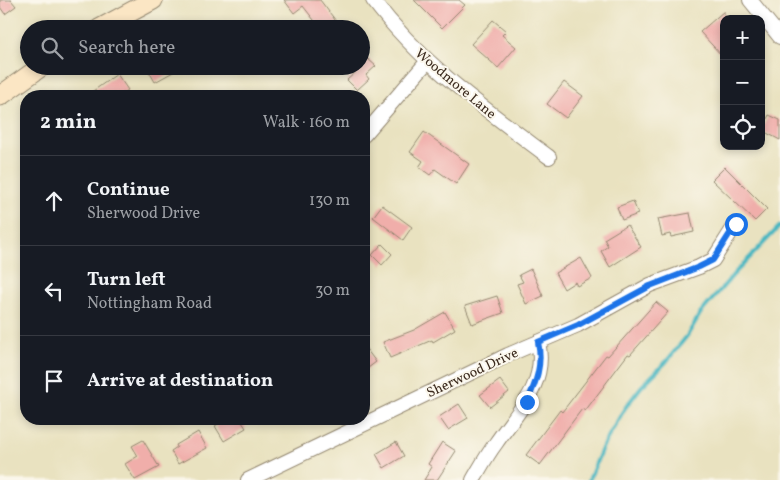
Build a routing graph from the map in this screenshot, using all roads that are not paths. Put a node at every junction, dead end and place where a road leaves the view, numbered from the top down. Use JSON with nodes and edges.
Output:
{"nodes":[{"id":1,"x":153,"y":0,"type":"edge"},
{"id":2,"x":373,"y":0,"type":"edge"},
{"id":3,"x":750,"y":0,"type":"edge"},
{"id":4,"x":116,"y":20,"type":"edge"},
{"id":5,"x":780,"y":37,"type":"edge"},
{"id":6,"x":427,"y":62,"type":"junction"},
{"id":7,"x":29,"y":75,"type":"edge"},
{"id":8,"x":0,"y":96,"type":"edge"},
{"id":9,"x":370,"y":128,"type":"edge"},
{"id":10,"x":549,"y":157,"type":"dead end"},
{"id":11,"x":736,"y":224,"type":"dead end"},
{"id":12,"x":538,"y":342,"type":"junction"},
{"id":13,"x":370,"y":421,"type":"edge"},
{"id":14,"x":362,"y":425,"type":"edge"},
{"id":15,"x":248,"y":480,"type":"edge"},
{"id":16,"x":473,"y":480,"type":"edge"}],
"edges":[{"from":1,"to":4,"type":"street"},
{"from":2,"to":6,"type":"street","name":"Woodmore Lane"},
{"from":3,"to":5,"type":"street"},
{"from":6,"to":9,"type":"street"},
{"from":6,"to":10,"type":"street","name":"Woodmore Lane"},
{"from":7,"to":8,"type":"street"},
{"from":11,"to":12,"type":"street","name":"Sherwood Drive"},
{"from":12,"to":13,"type":"street","name":"Sherwood Drive"},
{"from":12,"to":16,"type":"street"},
{"from":14,"to":15,"type":"street","name":"Sherwood Drive"}]}
